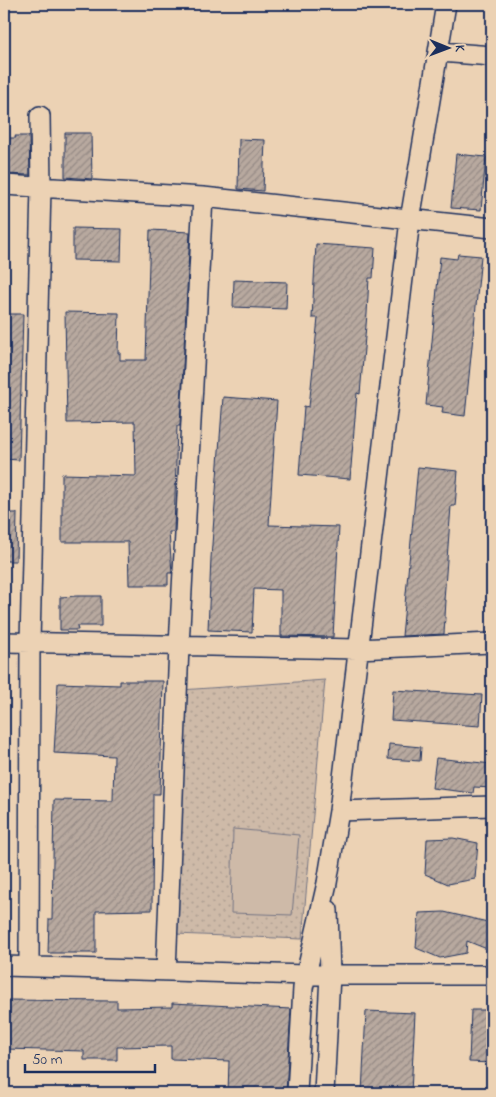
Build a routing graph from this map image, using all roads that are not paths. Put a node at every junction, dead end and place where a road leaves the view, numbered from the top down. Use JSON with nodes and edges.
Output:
{"nodes":[{"id":1,"x":446,"y":4,"type":"edge"},
{"id":2,"x":440,"y":52,"type":"junction"},
{"id":3,"x":492,"y":56,"type":"edge"},
{"id":4,"x":40,"y":116,"type":"dead end"},
{"id":5,"x":4,"y":185,"type":"edge"},
{"id":6,"x":41,"y":187,"type":"junction"},
{"id":7,"x":203,"y":197,"type":"junction"},
{"id":8,"x":410,"y":220,"type":"junction"},
{"id":9,"x":492,"y":228,"type":"edge"},
{"id":10,"x":4,"y":642,"type":"edge"},
{"id":11,"x":30,"y":642,"type":"junction"},
{"id":12,"x":492,"y":643,"type":"edge"},
{"id":13,"x":179,"y":646,"type":"junction"},
{"id":14,"x":356,"y":649,"type":"junction"},
{"id":15,"x":492,"y":806,"type":"edge"},
{"id":16,"x":339,"y":811,"type":"junction"},
{"id":17,"x":327,"y":883,"type":"junction"},
{"id":18,"x":4,"y":966,"type":"edge"},
{"id":19,"x":29,"y":966,"type":"junction"},
{"id":20,"x":166,"y":971,"type":"junction"},
{"id":21,"x":306,"y":975,"type":"junction"},
{"id":22,"x":330,"y":975,"type":"junction"},
{"id":23,"x":492,"y":975,"type":"edge"},
{"id":24,"x":297,"y":1093,"type":"edge"},
{"id":25,"x":324,"y":1093,"type":"edge"}],
"edges":[{"from":1,"to":2,"type":"street"},
{"from":2,"to":3,"type":"street"},
{"from":2,"to":8,"type":"street"},
{"from":4,"to":6,"type":"street"},
{"from":5,"to":6,"type":"street"},
{"from":6,"to":7,"type":"street"},
{"from":6,"to":11,"type":"street"},
{"from":7,"to":8,"type":"street"},
{"from":7,"to":13,"type":"street"},
{"from":8,"to":9,"type":"street"},
{"from":8,"to":14,"type":"street"},
{"from":10,"to":11,"type":"street"},
{"from":11,"to":13,"type":"street"},
{"from":11,"to":19,"type":"street"},
{"from":12,"to":14,"type":"street"},
{"from":13,"to":14,"type":"street"},
{"from":13,"to":20,"type":"street"},
{"from":14,"to":16,"type":"street"},
{"from":15,"to":16,"type":"street"},
{"from":16,"to":17,"type":"street"},
{"from":17,"to":21,"type":"street"},
{"from":17,"to":22,"type":"street"},
{"from":18,"to":19,"type":"street"},
{"from":19,"to":20,"type":"street"},
{"from":20,"to":21,"type":"street"},
{"from":21,"to":22,"type":"street"},
{"from":21,"to":24,"type":"street"},
{"from":22,"to":23,"type":"street"},
{"from":22,"to":25,"type":"street"}]}
